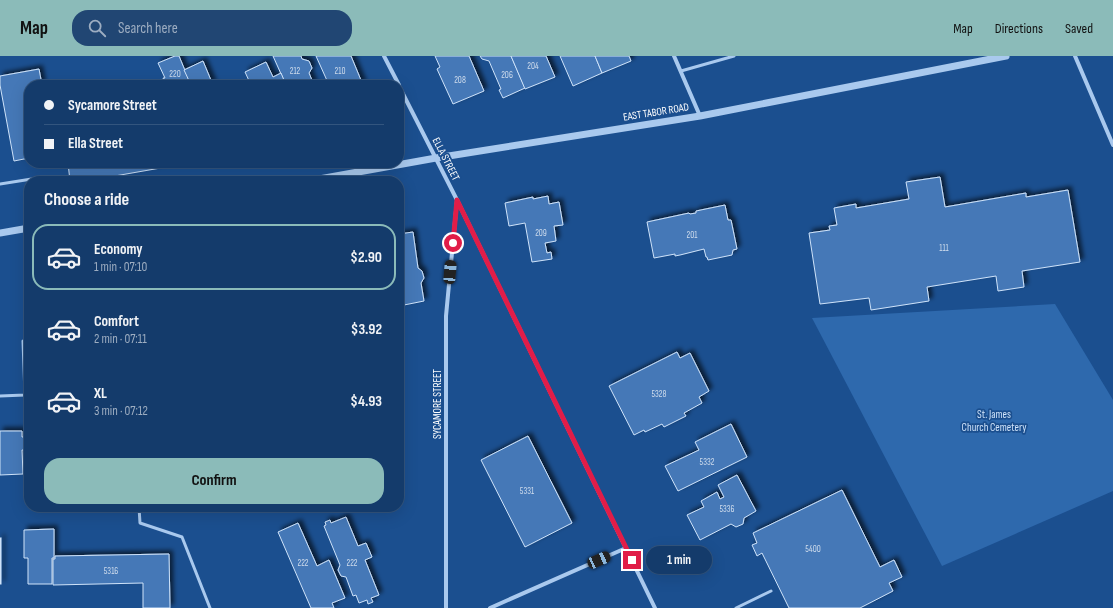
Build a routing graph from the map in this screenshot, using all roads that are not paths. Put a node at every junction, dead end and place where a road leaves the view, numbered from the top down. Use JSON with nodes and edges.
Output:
{"nodes":[{"id":1,"x":384,"y":56,"type":"edge"},
{"id":2,"x":674,"y":56,"type":"edge"},
{"id":3,"x":734,"y":56,"type":"edge"},
{"id":4,"x":1006,"y":56,"type":"edge"},
{"id":5,"x":1075,"y":56,"type":"edge"},
{"id":6,"x":681,"y":71,"type":"junction"},
{"id":7,"x":396,"y":80,"type":"edge"},
{"id":8,"x":404,"y":95,"type":"edge"},
{"id":9,"x":700,"y":116,"type":"junction"},
{"id":10,"x":1113,"y":145,"type":"edge"},
{"id":11,"x":436,"y":158,"type":"junction"},
{"id":12,"x":404,"y":164,"type":"edge"},
{"id":13,"x":380,"y":168,"type":"edge"},
{"id":14,"x":336,"y":176,"type":"edge"},
{"id":15,"x":24,"y":180,"type":"edge"},
{"id":16,"x":0,"y":184,"type":"edge"},
{"id":17,"x":457,"y":200,"type":"junction"},
{"id":18,"x":24,"y":229,"type":"edge"},
{"id":19,"x":0,"y":233,"type":"edge"},
{"id":20,"x":23,"y":341,"type":"dead end"},
{"id":21,"x":24,"y":368,"type":"edge"},
{"id":22,"x":24,"y":395,"type":"edge"},
{"id":23,"x":0,"y":396,"type":"edge"},
{"id":24,"x":139,"y":512,"type":"edge"},
{"id":25,"x":626,"y":548,"type":"junction"},
{"id":26,"x":771,"y":591,"type":"dead end"},
{"id":27,"x":210,"y":608,"type":"edge"},
{"id":28,"x":446,"y":608,"type":"edge"},
{"id":29,"x":490,"y":608,"type":"edge"},
{"id":30,"x":656,"y":608,"type":"edge"},
{"id":31,"x":736,"y":608,"type":"edge"}],
"edges":[{"from":1,"to":7,"type":"street","name":"ELLA STREET"},
{"from":2,"to":6,"type":"street"},
{"from":3,"to":6,"type":"lane"},
{"from":4,"to":9,"type":"street","name":"EAST TABOR ROAD"},
{"from":5,"to":10,"type":"street"},
{"from":6,"to":9,"type":"street"},
{"from":8,"to":11,"type":"street","name":"ELLA STREET"},
{"from":9,"to":11,"type":"street","name":"EAST TABOR ROAD"},
{"from":11,"to":12,"type":"street","name":"EAST TABOR ROAD"},
{"from":11,"to":17,"type":"street","name":"ELLA STREET"},
{"from":13,"to":14,"type":"street","name":"EAST TABOR ROAD"},
{"from":15,"to":16,"type":"lane"},
{"from":17,"to":25,"type":"street","name":"ELLA STREET"},
{"from":17,"to":28,"type":"street","name":"SYCAMORE STREET"},
{"from":18,"to":19,"type":"street"},
{"from":20,"to":21,"type":"lane"},
{"from":22,"to":23,"type":"lane"},
{"from":24,"to":27,"type":"lane"},
{"from":25,"to":29,"type":"street"},
{"from":25,"to":30,"type":"street","name":"ELLA STREET"},
{"from":26,"to":31,"type":"lane"}]}
